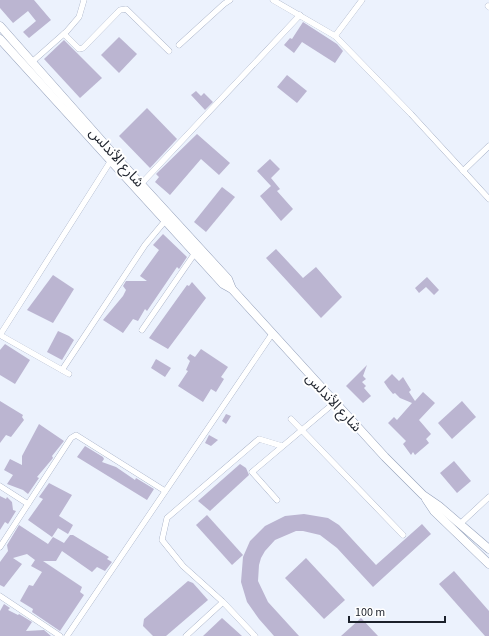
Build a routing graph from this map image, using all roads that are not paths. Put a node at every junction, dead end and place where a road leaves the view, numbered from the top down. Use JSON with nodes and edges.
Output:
{"nodes":[{"id":1,"x":84,"y":0,"type":"edge"},
{"id":2,"x":230,"y":0,"type":"edge"},
{"id":3,"x":273,"y":0,"type":"edge"},
{"id":4,"x":362,"y":0,"type":"edge"},
{"id":5,"x":300,"y":15,"type":"junction"},
{"id":6,"x":0,"y":26,"type":"edge"},
{"id":7,"x":64,"y":34,"type":"junction"},
{"id":8,"x":335,"y":36,"type":"junction"},
{"id":9,"x":0,"y":39,"type":"edge"},
{"id":10,"x":179,"y":45,"type":"dead end"},
{"id":11,"x":15,"y":49,"type":"junction"},
{"id":12,"x":169,"y":51,"type":"dead end"},
{"id":13,"x":32,"y":62,"type":"junction"},
{"id":14,"x":489,"y":146,"type":"edge"},
{"id":15,"x":110,"y":162,"type":"junction"},
{"id":16,"x":463,"y":171,"type":"junction"},
{"id":17,"x":141,"y":184,"type":"junction"},
{"id":18,"x":488,"y":197,"type":"edge"},
{"id":19,"x":165,"y":221,"type":"junction"},
{"id":20,"x":194,"y":252,"type":"junction"},
{"id":21,"x":232,"y":289,"type":"junction"},
{"id":22,"x":142,"y":330,"type":"dead end"},
{"id":23,"x":272,"y":334,"type":"junction"},
{"id":24,"x":0,"y":335,"type":"edge"},
{"id":25,"x":62,"y":370,"type":"junction"},
{"id":26,"x":69,"y":374,"type":"dead end"},
{"id":27,"x":334,"y":403,"type":"junction"},
{"id":28,"x":291,"y":419,"type":"dead end"},
{"id":29,"x":302,"y":429,"type":"junction"},
{"id":30,"x":282,"y":446,"type":"junction"},
{"id":31,"x":0,"y":486,"type":"edge"},
{"id":32,"x":164,"y":491,"type":"junction"},
{"id":33,"x":423,"y":494,"type":"junction"},
{"id":34,"x":489,"y":497,"type":"edge"},
{"id":35,"x":277,"y":500,"type":"dead end"},
{"id":36,"x":28,"y":504,"type":"junction"},
{"id":37,"x":460,"y":524,"type":"junction"},
{"id":38,"x":403,"y":534,"type":"dead end"},
{"id":39,"x":0,"y":547,"type":"edge"},
{"id":40,"x":489,"y":549,"type":"edge"},
{"id":41,"x":488,"y":562,"type":"edge"},
{"id":42,"x":0,"y":596,"type":"edge"},
{"id":43,"x":222,"y":602,"type":"junction"},
{"id":44,"x":60,"y":636,"type":"edge"},
{"id":45,"x":67,"y":636,"type":"edge"},
{"id":46,"x":186,"y":636,"type":"edge"},
{"id":47,"x":255,"y":636,"type":"edge"}],
"edges":[{"from":1,"to":7,"type":"street"},
{"from":2,"to":10,"type":"street"},
{"from":3,"to":5,"type":"street"},
{"from":4,"to":8,"type":"street"},
{"from":5,"to":8,"type":"street"},
{"from":5,"to":17,"type":"street"},
{"from":6,"to":11,"type":"main road","name":"شارع الأندلس"},
{"from":7,"to":12,"type":"street"},
{"from":7,"to":13,"type":"street"},
{"from":8,"to":16,"type":"street"},
{"from":9,"to":11,"type":"main road","name":"شارع الأندلس"},
{"from":11,"to":13,"type":"main road","name":"شارع الأندلس"},
{"from":11,"to":15,"type":"main road","name":"شارع الأندلس"},
{"from":13,"to":17,"type":"main road","name":"شارع الأندلس"},
{"from":14,"to":16,"type":"street"},
{"from":15,"to":19,"type":"main road","name":"شارع الأندلس"},
{"from":15,"to":24,"type":"street"},
{"from":16,"to":18,"type":"street"},
{"from":17,"to":21,"type":"main road","name":"شارع الأندلس"},
{"from":19,"to":20,"type":"main road","name":"شارع الأندلس"},
{"from":19,"to":25,"type":"street"},
{"from":20,"to":21,"type":"main road","name":"شارع الأندلس"},
{"from":20,"to":22,"type":"street"},
{"from":21,"to":23,"type":"main road","name":"شارع الأندلس"},
{"from":23,"to":27,"type":"main road","name":"شارع الأندلس"},
{"from":23,"to":32,"type":"street"},
{"from":24,"to":25,"type":"street"},
{"from":25,"to":26,"type":"street"},
{"from":27,"to":29,"type":"street"},
{"from":27,"to":33,"type":"main road","name":"شارع الأندلس"},
{"from":28,"to":29,"type":"street"},
{"from":29,"to":30,"type":"street"},
{"from":29,"to":38,"type":"street"},
{"from":30,"to":35,"type":"street"},
{"from":30,"to":43,"type":"street"},
{"from":31,"to":36,"type":"street"},
{"from":32,"to":36,"type":"street"},
{"from":32,"to":45,"type":"street"},
{"from":33,"to":37,"type":"main road","name":"شارع الأندلس"},
{"from":33,"to":41,"type":"main road","name":"شارع الأندلس"},
{"from":34,"to":37,"type":"street"},
{"from":36,"to":39,"type":"street"},
{"from":37,"to":40,"type":"main road","name":"شارع الأندلس"},
{"from":42,"to":44,"type":"street"},
{"from":43,"to":46,"type":"street"},
{"from":43,"to":47,"type":"street"}]}
